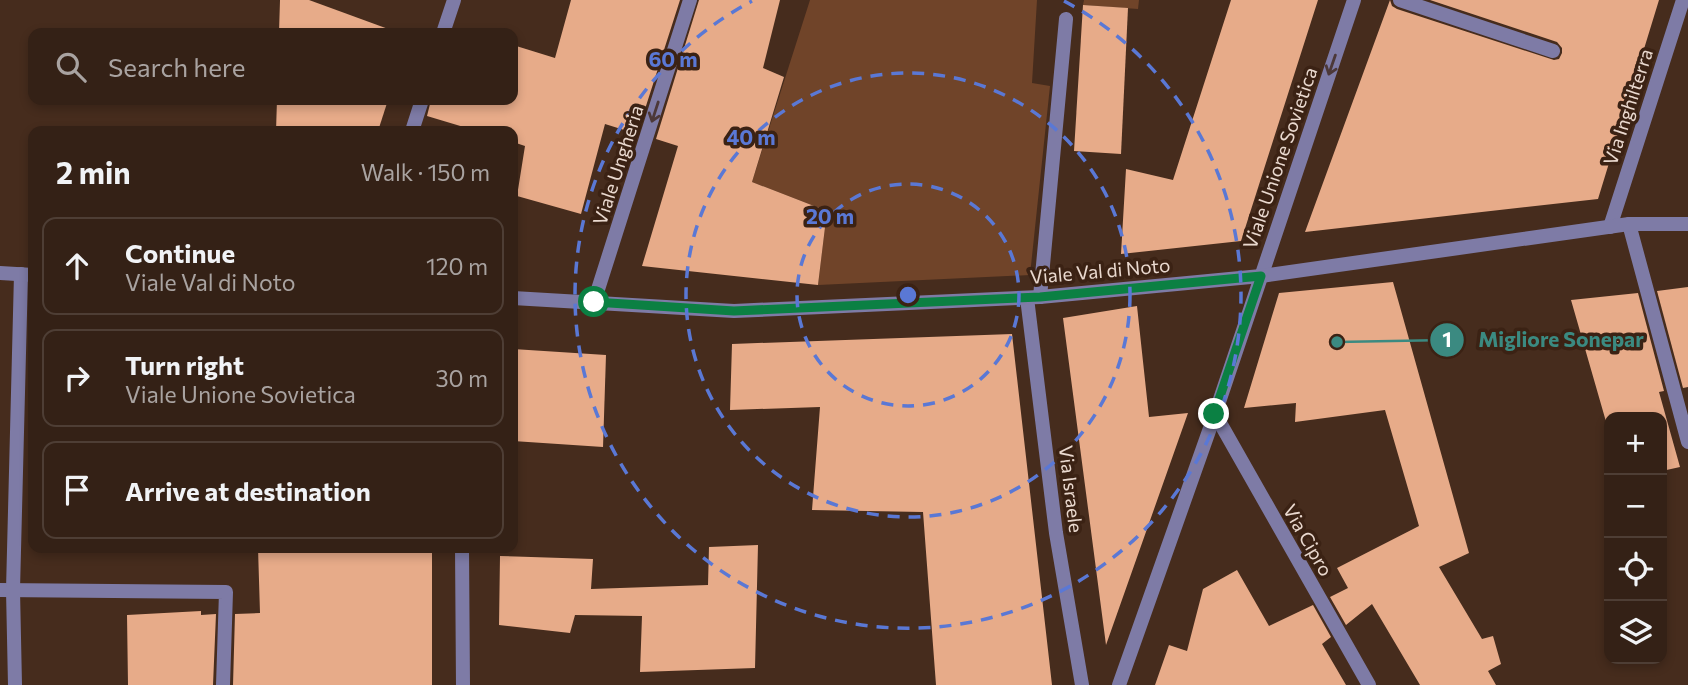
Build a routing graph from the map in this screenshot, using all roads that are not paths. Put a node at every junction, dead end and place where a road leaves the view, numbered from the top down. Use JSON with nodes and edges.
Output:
{"nodes":[{"id":1,"x":454,"y":0,"type":"edge"},
{"id":2,"x":690,"y":0,"type":"edge"},
{"id":3,"x":1354,"y":0,"type":"edge"},
{"id":4,"x":1400,"y":0,"type":"edge"},
{"id":5,"x":1683,"y":0,"type":"edge"},
{"id":6,"x":1066,"y":19,"type":"dead end"},
{"id":7,"x":445,"y":28,"type":"edge"},
{"id":8,"x":1553,"y":51,"type":"dead end"},
{"id":9,"x":420,"y":105,"type":"edge"},
{"id":10,"x":414,"y":126,"type":"edge"},
{"id":11,"x":1629,"y":224,"type":"junction"},
{"id":12,"x":1688,"y":224,"type":"edge"},
{"id":13,"x":1610,"y":227,"type":"junction"},
{"id":14,"x":0,"y":272,"type":"edge"},
{"id":15,"x":27,"y":275,"type":"edge"},
{"id":16,"x":1261,"y":276,"type":"junction"},
{"id":17,"x":1034,"y":297,"type":"junction"},
{"id":18,"x":518,"y":298,"type":"edge"},
{"id":19,"x":594,"y":302,"type":"junction"},
{"id":20,"x":1214,"y":414,"type":"junction"},
{"id":21,"x":1688,"y":442,"type":"edge"},
{"id":22,"x":463,"y":553,"type":"edge"},
{"id":23,"x":7,"y":590,"type":"edge"},
{"id":24,"x":16,"y":685,"type":"edge"},
{"id":25,"x":223,"y":685,"type":"edge"},
{"id":26,"x":463,"y":685,"type":"edge"},
{"id":27,"x":1082,"y":685,"type":"edge"},
{"id":28,"x":1119,"y":685,"type":"edge"},
{"id":29,"x":1369,"y":685,"type":"edge"}],
"edges":[{"from":1,"to":7,"type":"street"},
{"from":2,"to":19,"type":"street","name":"Viale Ungheria","one_way":true},
{"from":3,"to":16,"type":"street","name":"Viale Unione Sovietica","one_way":true},
{"from":4,"to":8,"type":"street"},
{"from":5,"to":13,"type":"street","name":"Via Inghilterra"},
{"from":6,"to":17,"type":"street","name":"Via Israele"},
{"from":9,"to":10,"type":"street"},
{"from":11,"to":12,"type":"street","name":"Viale Val di Noto"},
{"from":11,"to":13,"type":"street","name":"Viale Val di Noto"},
{"from":11,"to":21,"type":"street"},
{"from":13,"to":16,"type":"street","name":"Viale Val di Noto"},
{"from":14,"to":15,"type":"street"},
{"from":15,"to":23,"type":"street"},
{"from":16,"to":17,"type":"street","name":"Viale Val di Noto"},
{"from":16,"to":20,"type":"street","name":"Viale Unione Sovietica"},
{"from":17,"to":19,"type":"street","name":"Viale Val di Noto"},
{"from":17,"to":27,"type":"street","name":"Via Israele"},
{"from":18,"to":19,"type":"street","name":"Viale Val di Noto"},
{"from":20,"to":28,"type":"street","name":"Viale Unione Sovietica"},
{"from":20,"to":29,"type":"street","name":"Via Cipro"},
{"from":22,"to":26,"type":"street"},
{"from":23,"to":24,"type":"street"},
{"from":23,"to":25,"type":"street"}]}
